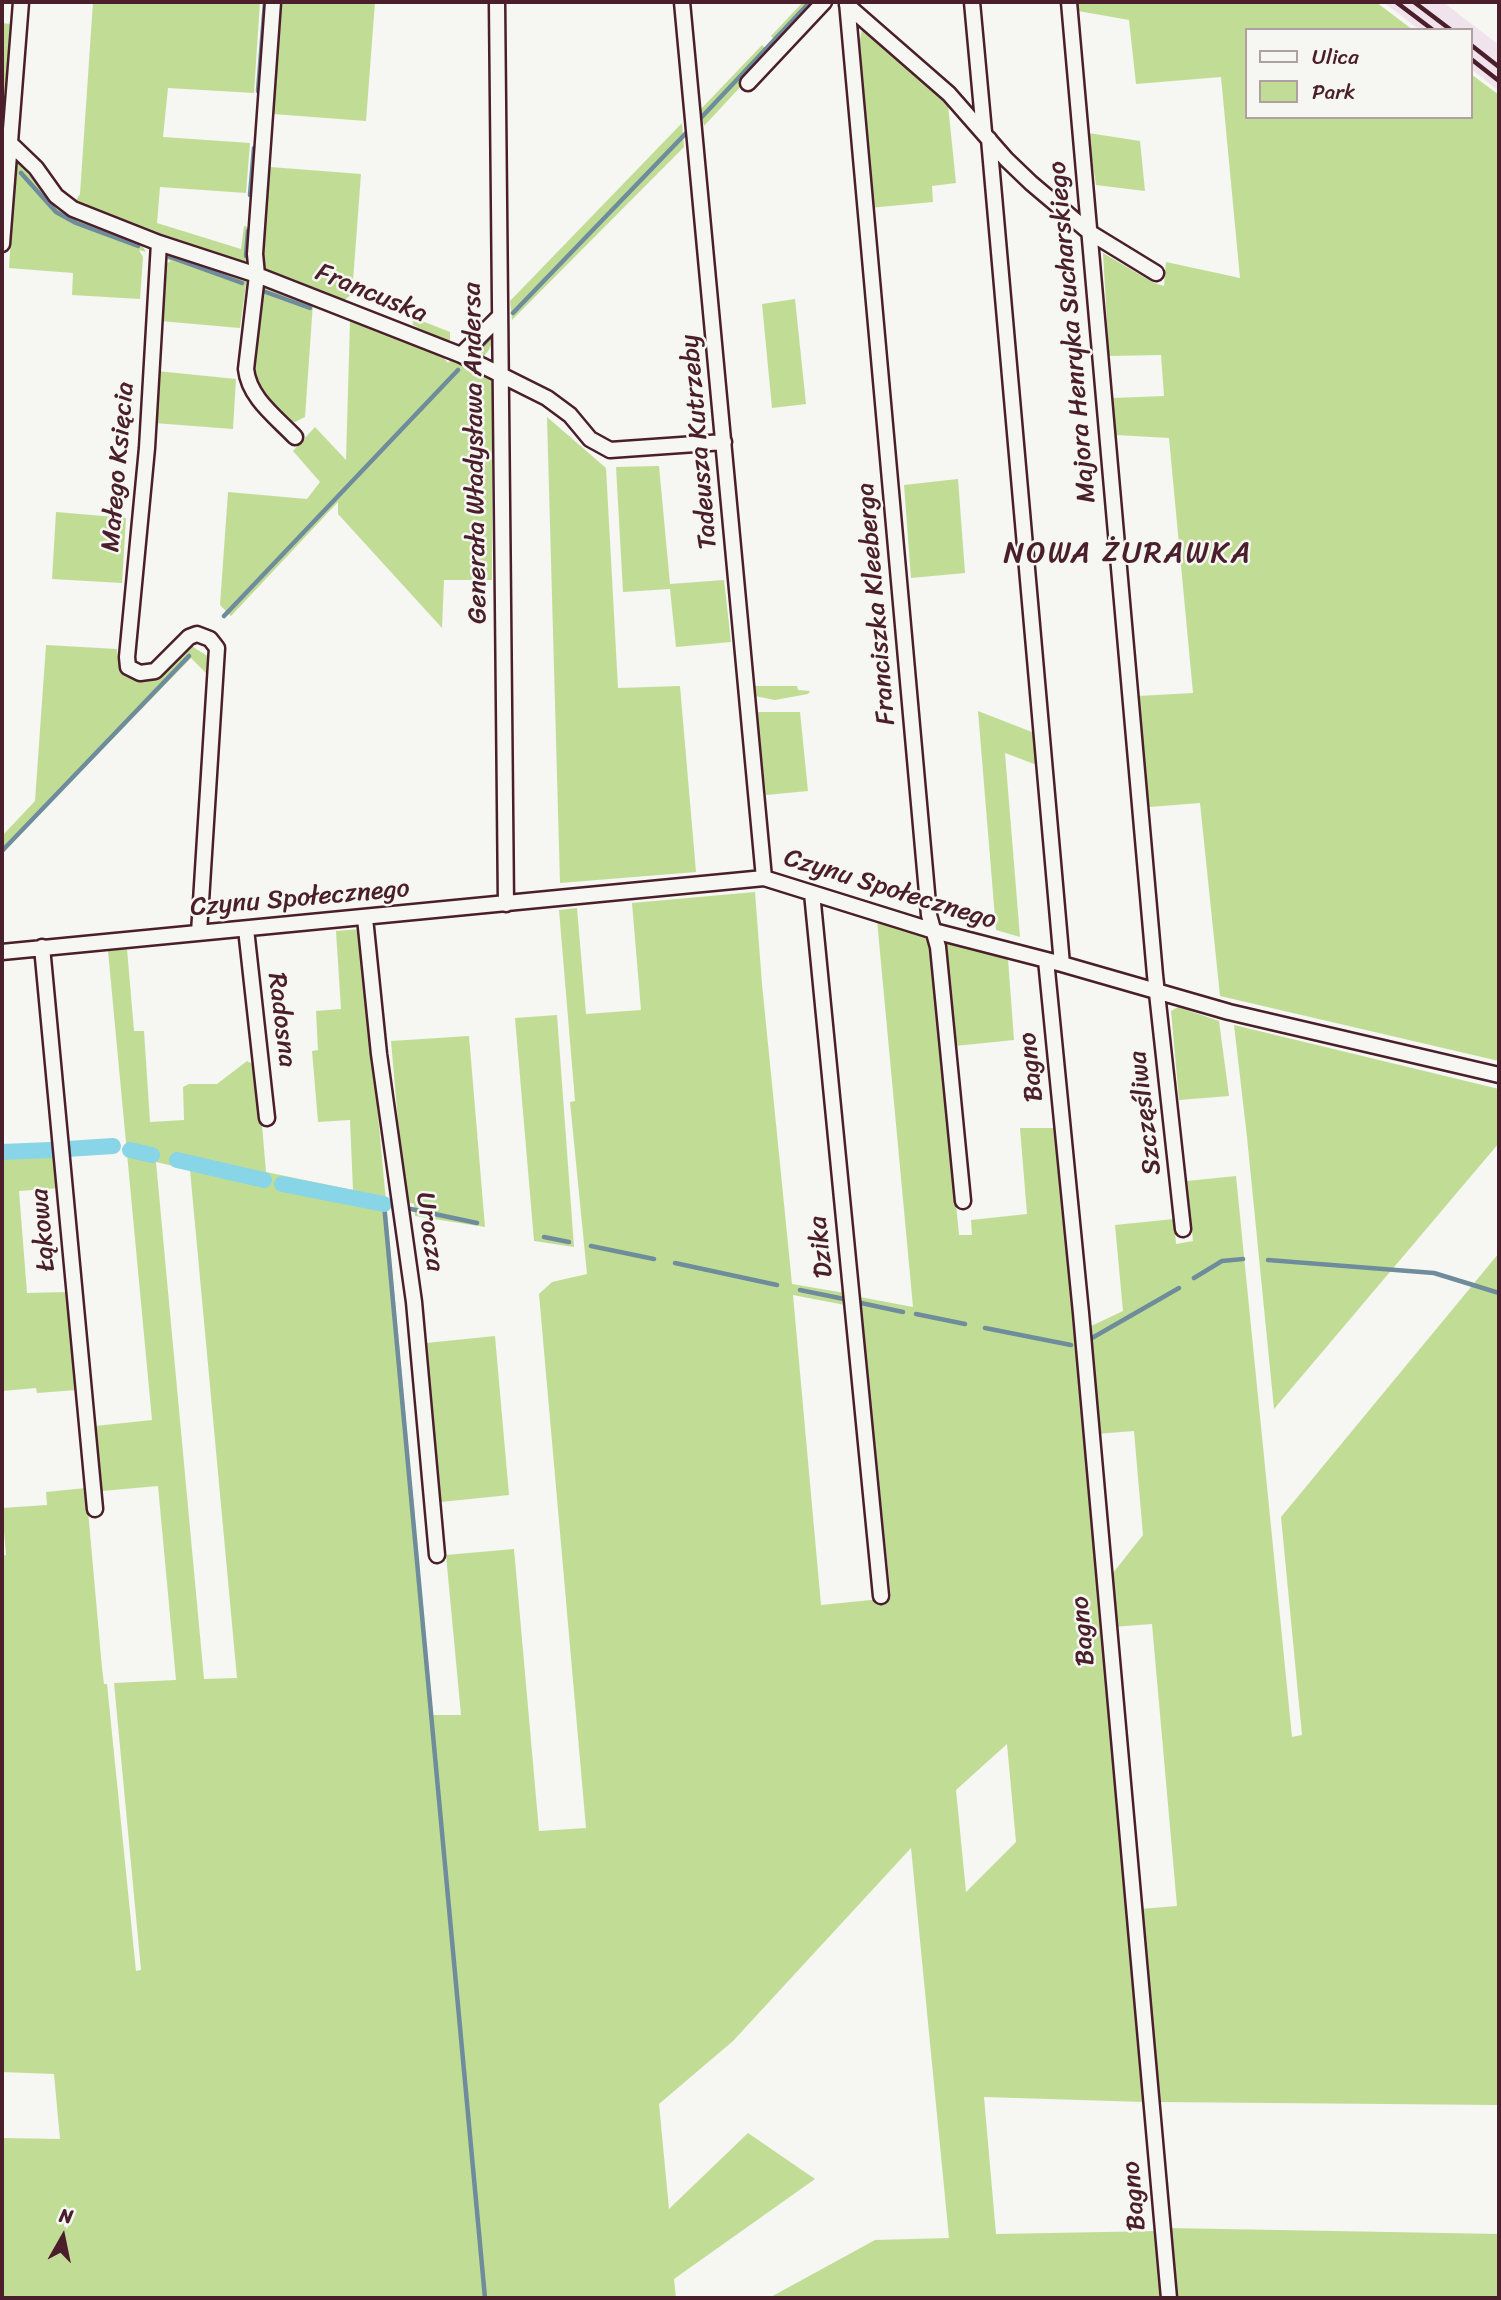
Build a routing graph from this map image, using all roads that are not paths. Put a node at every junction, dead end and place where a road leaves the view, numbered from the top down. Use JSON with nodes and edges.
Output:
{"nodes":[{"id":1,"x":21,"y":2,"type":"edge"},
{"id":2,"x":274,"y":2,"type":"edge"},
{"id":3,"x":496,"y":2,"type":"edge"},
{"id":4,"x":682,"y":2,"type":"edge"},
{"id":5,"x":824,"y":2,"type":"edge"},
{"id":6,"x":972,"y":2,"type":"edge"},
{"id":7,"x":1069,"y":2,"type":"edge"},
{"id":8,"x":847,"y":3,"type":"edge"},
{"id":9,"x":748,"y":83,"type":"dead end"},
{"id":10,"x":986,"y":135,"type":"junction"},
{"id":11,"x":11,"y":144,"type":"junction"},
{"id":12,"x":4,"y":169,"type":"edge"},
{"id":13,"x":1089,"y":232,"type":"junction"},
{"id":14,"x":159,"y":243,"type":"junction"},
{"id":15,"x":2,"y":244,"type":"edge"},
{"id":16,"x":1156,"y":273,"type":"dead end"},
{"id":17,"x":257,"y":275,"type":"junction"},
{"id":18,"x":499,"y":317,"type":"junction"},
{"id":19,"x":461,"y":355,"type":"junction"},
{"id":20,"x":501,"y":376,"type":"junction"},
{"id":21,"x":295,"y":437,"type":"dead end"},
{"id":22,"x":724,"y":442,"type":"junction"},
{"id":23,"x":765,"y":878,"type":"junction"},
{"id":24,"x":812,"y":893,"type":"junction"},
{"id":25,"x":506,"y":904,"type":"junction"},
{"id":26,"x":365,"y":918,"type":"junction"},
{"id":27,"x":246,"y":929,"type":"junction"},
{"id":28,"x":934,"y":931,"type":"junction"},
{"id":29,"x":198,"y":933,"type":"junction"},
{"id":30,"x":42,"y":947,"type":"junction"},
{"id":31,"x":2,"y":952,"type":"edge"},
{"id":32,"x":1046,"y":960,"type":"junction"},
{"id":33,"x":1062,"y":964,"type":"junction"},
{"id":34,"x":1156,"y":992,"type":"junction"},
{"id":35,"x":1499,"y":1075,"type":"edge"},
{"id":36,"x":267,"y":1118,"type":"dead end"},
{"id":37,"x":962,"y":1201,"type":"dead end"},
{"id":38,"x":1184,"y":1229,"type":"dead end"},
{"id":39,"x":95,"y":1508,"type":"dead end"},
{"id":40,"x":437,"y":1555,"type":"dead end"},
{"id":41,"x":881,"y":1595,"type":"dead end"},
{"id":42,"x":1169,"y":2298,"type":"edge"}],
"edges":[{"from":1,"to":11,"type":"street"},
{"from":2,"to":17,"type":"street"},
{"from":3,"to":18,"type":"street","name":"Generała Władysława Andersa"},
{"from":4,"to":22,"type":"street","name":"Tadeusza Kutrzeby"},
{"from":5,"to":9,"type":"street"},
{"from":6,"to":10,"type":"street"},
{"from":7,"to":13,"type":"street","name":"Majora Henryka Sucharskiego"},
{"from":8,"to":10,"type":"street"},
{"from":8,"to":28,"type":"street","name":"Franciszka Kleeberga"},
{"from":10,"to":13,"type":"street"},
{"from":10,"to":33,"type":"street"},
{"from":11,"to":12,"type":"street"},
{"from":11,"to":14,"type":"street","name":"Francuska"},
{"from":12,"to":15,"type":"street"},
{"from":13,"to":16,"type":"street"},
{"from":13,"to":34,"type":"street","name":"Majora Henryka Sucharskiego"},
{"from":14,"to":17,"type":"street","name":"Francuska"},
{"from":14,"to":29,"type":"street","name":"Małego Księcia"},
{"from":17,"to":19,"type":"street","name":"Francuska"},
{"from":17,"to":21,"type":"street"},
{"from":18,"to":19,"type":"street"},
{"from":18,"to":20,"type":"street","name":"Generała Władysława Andersa"},
{"from":19,"to":20,"type":"street","name":"Francuska"},
{"from":20,"to":22,"type":"street","name":"Francuska"},
{"from":20,"to":25,"type":"street","name":"Generała Władysława Andersa"},
{"from":22,"to":23,"type":"street","name":"Tadeusza Kutrzeby"},
{"from":23,"to":24,"type":"street","name":"Czynu Społecznego"},
{"from":23,"to":25,"type":"street","name":"Czynu Społecznego"},
{"from":24,"to":28,"type":"street","name":"Czynu Społecznego"},
{"from":24,"to":41,"type":"street","name":"Dzika"},
{"from":25,"to":26,"type":"street","name":"Czynu Społecznego"},
{"from":26,"to":27,"type":"street","name":"Czynu Społecznego"},
{"from":26,"to":40,"type":"street","name":"Urocza"},
{"from":27,"to":29,"type":"street","name":"Czynu Społecznego"},
{"from":27,"to":36,"type":"street","name":"Radosna"},
{"from":28,"to":32,"type":"street","name":"Czynu Społecznego"},
{"from":28,"to":37,"type":"street","name":"Franciszka Kleeberga"},
{"from":29,"to":30,"type":"street","name":"Czynu Społecznego"},
{"from":30,"to":31,"type":"street","name":"Czynu Społecznego"},
{"from":30,"to":39,"type":"street","name":"Łąkowa"},
{"from":32,"to":33,"type":"street","name":"Czynu Społecznego"},
{"from":32,"to":42,"type":"street","name":"Bagno"},
{"from":33,"to":34,"type":"street","name":"Czynu Społecznego"},
{"from":34,"to":35,"type":"street","name":"Czynu Społecznego"},
{"from":34,"to":38,"type":"street","name":"Szczęśliwa"}]}
